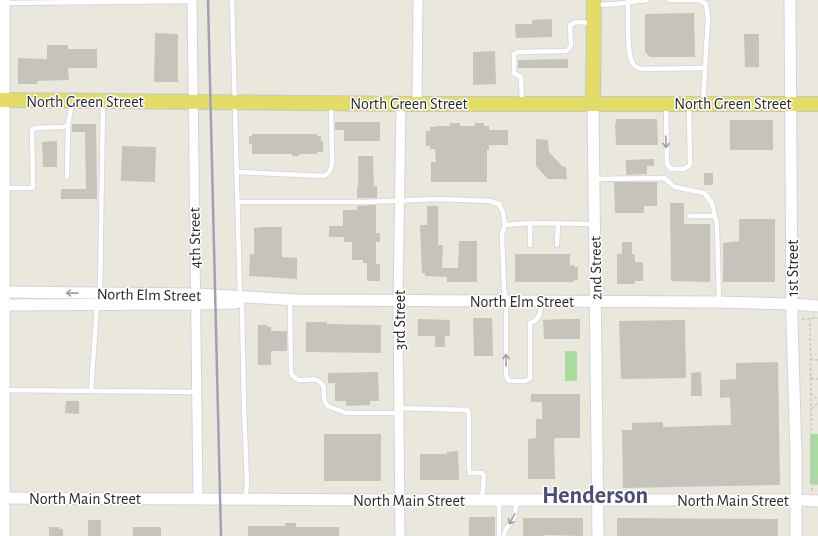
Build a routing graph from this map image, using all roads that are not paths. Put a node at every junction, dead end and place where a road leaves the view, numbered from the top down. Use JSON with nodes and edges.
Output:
{"nodes":[{"id":1,"x":192,"y":0,"type":"edge"},
{"id":2,"x":232,"y":0,"type":"edge"},
{"id":3,"x":418,"y":0,"type":"edge"},
{"id":4,"x":647,"y":0,"type":"edge"},
{"id":5,"x":669,"y":0,"type":"edge"},
{"id":6,"x":790,"y":0,"type":"edge"},
{"id":7,"x":4,"y":1,"type":"edge"},
{"id":8,"x":594,"y":2,"type":"edge"},
{"id":9,"x":628,"y":2,"type":"junction"},
{"id":10,"x":2,"y":19,"type":"edge"},
{"id":11,"x":594,"y":23,"type":"junction"},
{"id":12,"x":705,"y":68,"type":"junction"},
{"id":13,"x":2,"y":100,"type":"edge"},
{"id":14,"x":72,"y":101,"type":"junction"},
{"id":15,"x":104,"y":101,"type":"junction"},
{"id":16,"x":193,"y":102,"type":"junction"},
{"id":17,"x":235,"y":102,"type":"junction"},
{"id":18,"x":331,"y":103,"type":"junction"},
{"id":19,"x":689,"y":103,"type":"junction"},
{"id":20,"x":790,"y":103,"type":"junction"},
{"id":21,"x":401,"y":104,"type":"junction"},
{"id":22,"x":417,"y":104,"type":"junction"},
{"id":23,"x":522,"y":104,"type":"junction"},
{"id":24,"x":593,"y":104,"type":"junction"},
{"id":25,"x":666,"y":104,"type":"junction"},
{"id":26,"x":703,"y":104,"type":"junction"},
{"id":27,"x":818,"y":104,"type":"edge"},
{"id":28,"x":68,"y":125,"type":"junction"},
{"id":29,"x":237,"y":172,"type":"junction"},
{"id":30,"x":67,"y":177,"type":"dead end"},
{"id":31,"x":594,"y":179,"type":"junction"},
{"id":32,"x":4,"y":188,"type":"junction"},
{"id":33,"x":400,"y":200,"type":"junction"},
{"id":34,"x":2,"y":201,"type":"edge"},
{"id":35,"x":238,"y":202,"type":"junction"},
{"id":36,"x":690,"y":216,"type":"dead end"},
{"id":37,"x":716,"y":216,"type":"junction"},
{"id":38,"x":530,"y":223,"type":"junction"},
{"id":39,"x":558,"y":223,"type":"junction"},
{"id":40,"x":595,"y":224,"type":"junction"},
{"id":41,"x":505,"y":225,"type":"junction"},
{"id":42,"x":530,"y":245,"type":"dead end"},
{"id":43,"x":557,"y":245,"type":"dead end"},
{"id":44,"x":2,"y":292,"type":"edge"},
{"id":45,"x":100,"y":294,"type":"junction"},
{"id":46,"x":195,"y":299,"type":"junction"},
{"id":47,"x":241,"y":300,"type":"junction"},
{"id":48,"x":294,"y":300,"type":"junction"},
{"id":49,"x":506,"y":301,"type":"junction"},
{"id":50,"x":542,"y":301,"type":"junction"},
{"id":51,"x":596,"y":301,"type":"junction"},
{"id":52,"x":398,"y":302,"type":"junction"},
{"id":53,"x":718,"y":302,"type":"junction"},
{"id":54,"x":792,"y":304,"type":"junction"},
{"id":55,"x":2,"y":305,"type":"edge"},
{"id":56,"x":96,"y":305,"type":"junction"},
{"id":57,"x":818,"y":306,"type":"edge"},
{"id":58,"x":92,"y":391,"type":"junction"},
{"id":59,"x":3,"y":392,"type":"edge"},
{"id":60,"x":196,"y":392,"type":"junction"},
{"id":61,"x":399,"y":410,"type":"junction"},
{"id":62,"x":2,"y":498,"type":"edge"},
{"id":63,"x":198,"y":499,"type":"junction"},
{"id":64,"x":245,"y":499,"type":"junction"},
{"id":65,"x":399,"y":500,"type":"junction"},
{"id":66,"x":482,"y":500,"type":"junction"},
{"id":67,"x":499,"y":500,"type":"junction"},
{"id":68,"x":517,"y":500,"type":"junction"},
{"id":69,"x":598,"y":500,"type":"junction"},
{"id":70,"x":795,"y":500,"type":"junction"},
{"id":71,"x":818,"y":501,"type":"edge"},
{"id":72,"x":4,"y":536,"type":"edge"},
{"id":73,"x":400,"y":536,"type":"edge"},
{"id":74,"x":498,"y":536,"type":"edge"},
{"id":75,"x":504,"y":536,"type":"edge"},
{"id":76,"x":598,"y":536,"type":"edge"},
{"id":77,"x":796,"y":536,"type":"edge"}],
"edges":[{"from":1,"to":7,"type":"lane"},
{"from":1,"to":16,"type":"street","name":"4th Street"},
{"from":2,"to":17,"type":"lane"},
{"from":3,"to":22,"type":"street"},
{"from":4,"to":9,"type":"lane"},
{"from":5,"to":12,"type":"lane"},
{"from":6,"to":20,"type":"street","name":"1st Street"},
{"from":7,"to":10,"type":"street"},
{"from":8,"to":9,"type":"lane"},
{"from":8,"to":11,"type":"main road","name":"2nd Street"},
{"from":9,"to":12,"type":"lane"},
{"from":10,"to":13,"type":"street"},
{"from":11,"to":23,"type":"lane"},
{"from":11,"to":24,"type":"main road","name":"2nd Street"},
{"from":12,"to":26,"type":"lane"},
{"from":13,"to":14,"type":"main road","name":"North Green Street"},
{"from":13,"to":32,"type":"street"},
{"from":14,"to":15,"type":"main road","name":"North Green Street"},
{"from":14,"to":28,"type":"lane"},
{"from":15,"to":16,"type":"main road","name":"North Green Street"},
{"from":15,"to":45,"type":"lane"},
{"from":16,"to":17,"type":"main road","name":"North Green Street"},
{"from":16,"to":46,"type":"street","name":"4th Street"},
{"from":17,"to":18,"type":"main road","name":"North Green Street"},
{"from":17,"to":29,"type":"lane"},
{"from":18,"to":21,"type":"main road","name":"North Green Street"},
{"from":18,"to":29,"type":"lane"},
{"from":19,"to":25,"type":"main road","name":"North Green Street"},
{"from":25,"to":19,"type":"lane","one_way":true},
{"from":19,"to":26,"type":"main road","name":"North Green Street"},
{"from":20,"to":26,"type":"main road","name":"North Green Street"},
{"from":20,"to":27,"type":"main road","name":"North Green Street"},
{"from":20,"to":54,"type":"street","name":"1st Street"},
{"from":21,"to":22,"type":"main road","name":"North Green Street"},
{"from":21,"to":33,"type":"street","name":"3rd Street"},
{"from":22,"to":23,"type":"main road","name":"North Green Street"},
{"from":23,"to":24,"type":"main road","name":"North Green Street"},
{"from":24,"to":25,"type":"main road","name":"North Green Street"},
{"from":24,"to":31,"type":"street","name":"2nd Street"},
{"from":28,"to":30,"type":"lane"},
{"from":28,"to":32,"type":"lane"},
{"from":29,"to":35,"type":"lane"},
{"from":31,"to":37,"type":"lane"},
{"from":31,"to":40,"type":"street","name":"2nd Street"},
{"from":32,"to":34,"type":"street"},
{"from":33,"to":35,"type":"lane"},
{"from":33,"to":41,"type":"lane"},
{"from":33,"to":52,"type":"street","name":"3rd Street"},
{"from":34,"to":44,"type":"street"},
{"from":35,"to":47,"type":"lane"},
{"from":36,"to":37,"type":"lane"},
{"from":37,"to":53,"type":"lane"},
{"from":38,"to":39,"type":"lane"},
{"from":38,"to":41,"type":"lane"},
{"from":38,"to":42,"type":"lane"},
{"from":39,"to":40,"type":"lane"},
{"from":39,"to":43,"type":"lane"},
{"from":40,"to":51,"type":"street","name":"2nd Street"},
{"from":41,"to":49,"type":"lane"},
{"from":45,"to":44,"type":"street","name":"North Elm Street","one_way":true},
{"from":44,"to":55,"type":"street"},
{"from":45,"to":46,"type":"street","name":"North Elm Street"},
{"from":46,"to":47,"type":"street","name":"North Elm Street"},
{"from":46,"to":56,"type":"street","name":"North Elm Street"},
{"from":46,"to":60,"type":"street","name":"4th Street"},
{"from":47,"to":48,"type":"street","name":"North Elm Street"},
{"from":47,"to":64,"type":"lane"},
{"from":48,"to":52,"type":"street","name":"North Elm Street"},
{"from":48,"to":61,"type":"lane"},
{"from":49,"to":50,"type":"street","name":"North Elm Street"},
{"from":50,"to":49,"type":"lane","one_way":true},
{"from":49,"to":52,"type":"street","name":"North Elm Street"},
{"from":50,"to":51,"type":"street","name":"North Elm Street"},
{"from":51,"to":53,"type":"street","name":"North Elm Street"},
{"from":51,"to":69,"type":"street","name":"2nd Street"},
{"from":52,"to":61,"type":"street","name":"3rd Street"},
{"from":53,"to":54,"type":"street","name":"North Elm Street"},
{"from":54,"to":57,"type":"street","name":"North Elm Street"},
{"from":54,"to":70,"type":"street","name":"1st Street"},
{"from":55,"to":56,"type":"street","name":"North Elm Street"},
{"from":55,"to":59,"type":"street"},
{"from":56,"to":58,"type":"lane"},
{"from":58,"to":59,"type":"lane"},
{"from":58,"to":60,"type":"lane"},
{"from":59,"to":62,"type":"street"},
{"from":60,"to":63,"type":"street","name":"4th Street"},
{"from":61,"to":65,"type":"street","name":"3rd Street"},
{"from":61,"to":66,"type":"lane"},
{"from":62,"to":63,"type":"street","name":"North Main Street"},
{"from":62,"to":72,"type":"street"},
{"from":63,"to":64,"type":"street","name":"North Main Street"},
{"from":64,"to":65,"type":"street","name":"North Main Street"},
{"from":65,"to":66,"type":"street","name":"North Main Street"},
{"from":65,"to":73,"type":"street","name":"3rd Street"},
{"from":66,"to":67,"type":"street","name":"North Main Street"},
{"from":67,"to":68,"type":"street","name":"North Main Street"},
{"from":67,"to":74,"type":"lane"},
{"from":68,"to":69,"type":"street","name":"North Main Street"},
{"from":68,"to":75,"type":"lane","one_way":true},
{"from":69,"to":70,"type":"street","name":"North Main Street"},
{"from":69,"to":76,"type":"street","name":"2nd Street"},
{"from":70,"to":71,"type":"street","name":"North Main Street"},
{"from":70,"to":77,"type":"street","name":"1st Street"}]}
